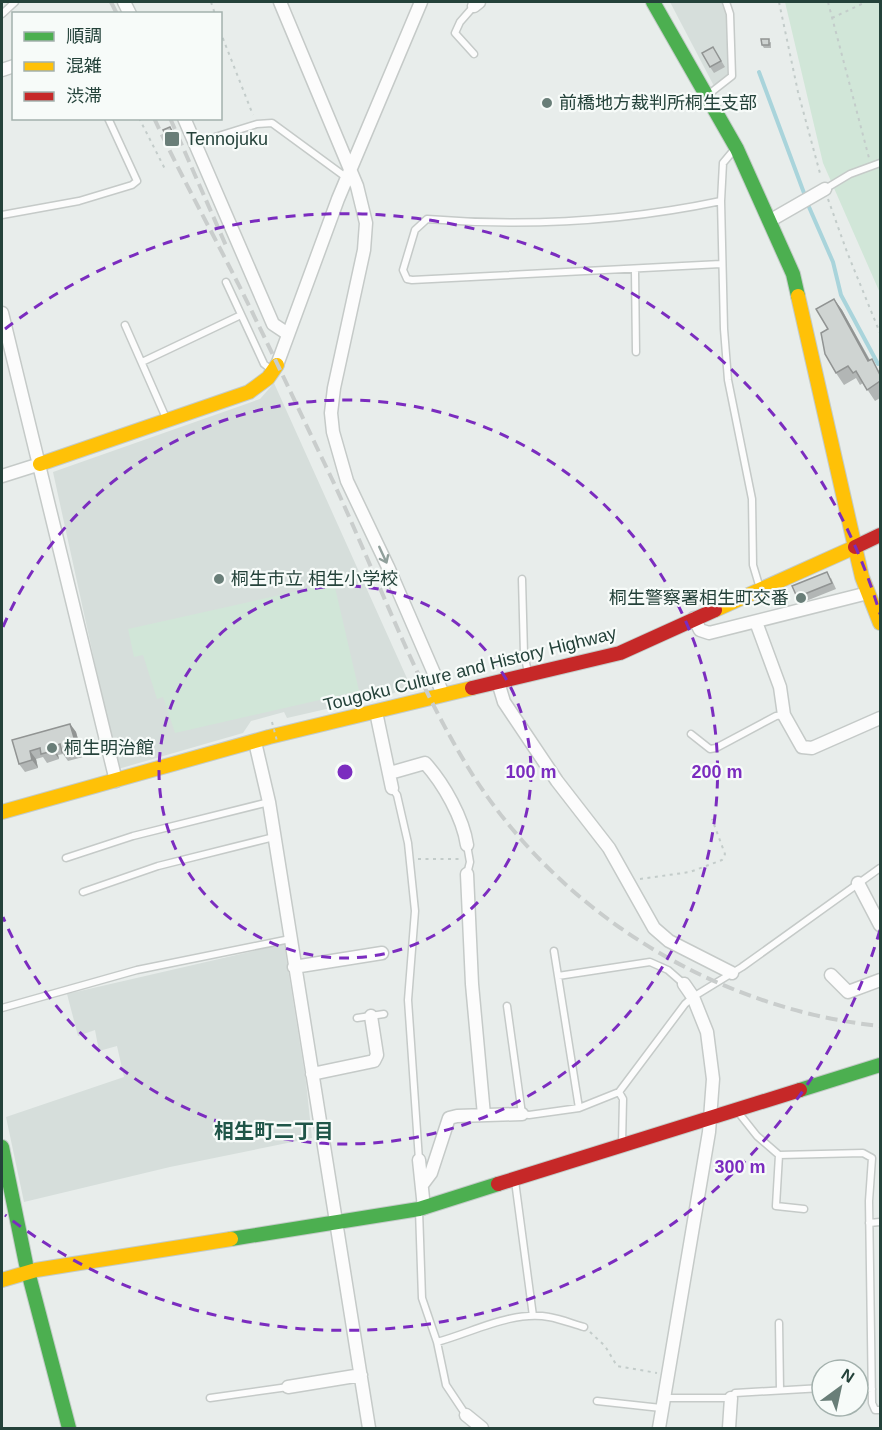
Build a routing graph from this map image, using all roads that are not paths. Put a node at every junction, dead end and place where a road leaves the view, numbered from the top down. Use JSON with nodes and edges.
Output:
{"nodes":[{"id":1,"x":3,"y":2,"type":"edge"},
{"id":2,"x":15,"y":2,"type":"edge"},
{"id":3,"x":280,"y":2,"type":"edge"},
{"id":4,"x":421,"y":2,"type":"edge"},
{"id":5,"x":653,"y":2,"type":"edge"},
{"id":6,"x":726,"y":2,"type":"edge"},
{"id":7,"x":476,"y":4,"type":"edge"},
{"id":8,"x":2,"y":14,"type":"edge"},
{"id":9,"x":474,"y":54,"type":"dead end"},
{"id":10,"x":707,"y":96,"type":"junction"},
{"id":11,"x":109,"y":120,"type":"edge"},
{"id":12,"x":185,"y":120,"type":"edge"},
{"id":13,"x":215,"y":137,"type":"dead end"},
{"id":14,"x":737,"y":149,"type":"junction"},
{"id":15,"x":880,"y":163,"type":"edge"},
{"id":16,"x":350,"y":175,"type":"junction"},
{"id":17,"x":825,"y":189,"type":"joint"},
{"id":18,"x":721,"y":201,"type":"junction"},
{"id":19,"x":2,"y":215,"type":"edge"},
{"id":20,"x":771,"y":220,"type":"junction"},
{"id":21,"x":721,"y":264,"type":"junction"},
{"id":22,"x":635,"y":271,"type":"junction"},
{"id":23,"x":226,"y":282,"type":"dead end"},
{"id":24,"x":2,"y":313,"type":"edge"},
{"id":25,"x":241,"y":315,"type":"junction"},
{"id":26,"x":125,"y":325,"type":"dead end"},
{"id":27,"x":288,"y":334,"type":"junction"},
{"id":28,"x":636,"y":352,"type":"dead end"},
{"id":29,"x":141,"y":362,"type":"junction"},
{"id":30,"x":275,"y":368,"type":"junction"},
{"id":31,"x":168,"y":421,"type":"junction"},
{"id":32,"x":40,"y":464,"type":"junction"},
{"id":33,"x":2,"y":476,"type":"edge"},
{"id":34,"x":880,"y":535,"type":"edge"},
{"id":35,"x":855,"y":547,"type":"junction"},
{"id":36,"x":522,"y":579,"type":"dead end"},
{"id":37,"x":760,"y":589,"type":"junction"},
{"id":38,"x":868,"y":593,"type":"junction"},
{"id":39,"x":694,"y":618,"type":"junction"},
{"id":40,"x":756,"y":622,"type":"junction"},
{"id":41,"x":880,"y":622,"type":"edge"},
{"id":42,"x":529,"y":676,"type":"junction"},
{"id":43,"x":498,"y":682,"type":"junction"},
{"id":44,"x":443,"y":694,"type":"junction"},
{"id":45,"x":376,"y":712,"type":"junction"},
{"id":46,"x":784,"y":715,"type":"junction"},
{"id":47,"x":880,"y":718,"type":"edge"},
{"id":48,"x":691,"y":734,"type":"dead end"},
{"id":49,"x":255,"y":742,"type":"junction"},
{"id":50,"x":390,"y":773,"type":"junction"},
{"id":51,"x":116,"y":781,"type":"junction"},
{"id":52,"x":392,"y":788,"type":"joint"},
{"id":53,"x":269,"y":802,"type":"junction"},
{"id":54,"x":2,"y":812,"type":"edge"},
{"id":55,"x":274,"y":837,"type":"junction"},
{"id":56,"x":467,"y":845,"type":"joint"},
{"id":57,"x":66,"y":858,"type":"dead end"},
{"id":58,"x":880,"y":868,"type":"edge"},
{"id":59,"x":467,"y":874,"type":"joint"},
{"id":60,"x":858,"y":883,"type":"junction"},
{"id":61,"x":83,"y":892,"type":"dead end"},
{"id":62,"x":880,"y":925,"type":"edge"},
{"id":63,"x":290,"y":939,"type":"junction"},
{"id":64,"x":554,"y":951,"type":"dead end"},
{"id":65,"x":382,"y":953,"type":"dead end"},
{"id":66,"x":294,"y":967,"type":"junction"},
{"id":67,"x":732,"y":973,"type":"junction"},
{"id":68,"x":831,"y":975,"type":"dead end"},
{"id":69,"x":558,"y":976,"type":"junction"},
{"id":70,"x":880,"y":980,"type":"edge"},
{"id":71,"x":684,"y":984,"type":"joint"},
{"id":72,"x":693,"y":997,"type":"junction"},
{"id":73,"x":507,"y":1005,"type":"dead end"},
{"id":74,"x":2,"y":1008,"type":"edge"},
{"id":75,"x":384,"y":1014,"type":"dead end"},
{"id":76,"x":371,"y":1016,"type":"junction"},
{"id":77,"x":357,"y":1018,"type":"dead end"},
{"id":78,"x":880,"y":1065,"type":"edge"},
{"id":79,"x":312,"y":1074,"type":"junction"},
{"id":80,"x":620,"y":1092,"type":"junction"},
{"id":81,"x":579,"y":1108,"type":"junction"},
{"id":82,"x":737,"y":1110,"type":"junction"},
{"id":83,"x":522,"y":1114,"type":"junction"},
{"id":84,"x":484,"y":1115,"type":"junction"},
{"id":85,"x":710,"y":1118,"type":"junction"},
{"id":86,"x":622,"y":1145,"type":"junction"},
{"id":87,"x":2,"y":1147,"type":"edge"},
{"id":88,"x":779,"y":1155,"type":"junction"},
{"id":89,"x":419,"y":1160,"type":"joint"},
{"id":90,"x":515,"y":1181,"type":"junction"},
{"id":91,"x":422,"y":1185,"type":"junction"},
{"id":92,"x":421,"y":1208,"type":"junction"},
{"id":93,"x":804,"y":1209,"type":"dead end"},
{"id":94,"x":336,"y":1222,"type":"junction"},
{"id":95,"x":880,"y":1222,"type":"edge"},
{"id":96,"x":869,"y":1223,"type":"junction"},
{"id":97,"x":29,"y":1273,"type":"junction"},
{"id":98,"x":2,"y":1280,"type":"edge"},
{"id":99,"x":533,"y":1316,"type":"junction"},
{"id":100,"x":779,"y":1323,"type":"dead end"},
{"id":101,"x":584,"y":1327,"type":"road end"},
{"id":102,"x":437,"y":1342,"type":"junction"},
{"id":103,"x":362,"y":1375,"type":"junction"},
{"id":104,"x":288,"y":1387,"type":"joint"},
{"id":105,"x":810,"y":1389,"type":"edge"},
{"id":106,"x":872,"y":1389,"type":"joint"},
{"id":107,"x":780,"y":1390,"type":"junction"},
{"id":108,"x":210,"y":1398,"type":"dead end"},
{"id":109,"x":731,"y":1398,"type":"junction"},
{"id":110,"x":597,"y":1401,"type":"dead end"},
{"id":111,"x":663,"y":1403,"type":"junction"},
{"id":112,"x":880,"y":1410,"type":"edge"},
{"id":113,"x":466,"y":1415,"type":"joint"},
{"id":114,"x":69,"y":1428,"type":"edge"},
{"id":115,"x":369,"y":1428,"type":"edge"},
{"id":116,"x":483,"y":1428,"type":"edge"},
{"id":117,"x":659,"y":1428,"type":"edge"},
{"id":118,"x":729,"y":1428,"type":"edge"}],
"edges":[{"from":1,"to":8,"type":"lane"},
{"from":2,"to":8,"type":"lane"},
{"from":3,"to":16,"type":"street"},
{"from":4,"to":16,"type":"street"},
{"from":5,"to":10,"type":"main road"},
{"from":6,"to":10,"type":"lane"},
{"from":7,"to":9,"type":"lane"},
{"from":10,"to":14,"type":"main road"},
{"from":11,"to":19,"type":"lane"},
{"from":12,"to":27,"type":"street"},
{"from":13,"to":16,"type":"lane"},
{"from":14,"to":18,"type":"lane"},
{"from":14,"to":20,"type":"main road"},
{"from":15,"to":17,"type":"lane"},
{"from":16,"to":27,"type":"street"},
{"from":16,"to":44,"type":"street","one_way":true},
{"from":17,"to":20,"type":"street"},
{"from":18,"to":21,"type":"lane"},
{"from":18,"to":22,"type":"lane"},
{"from":20,"to":35,"type":"main road"},
{"from":21,"to":22,"type":"lane"},
{"from":21,"to":37,"type":"lane"},
{"from":22,"to":28,"type":"lane"},
{"from":23,"to":25,"type":"lane"},
{"from":24,"to":32,"type":"street"},
{"from":25,"to":29,"type":"lane"},
{"from":25,"to":30,"type":"lane"},
{"from":26,"to":29,"type":"lane"},
{"from":27,"to":30,"type":"street"},
{"from":29,"to":31,"type":"lane"},
{"from":30,"to":31,"type":"main road"},
{"from":31,"to":32,"type":"main road"},
{"from":32,"to":33,"type":"street"},
{"from":32,"to":51,"type":"street"},
{"from":34,"to":35,"type":"main road","name":"Tougoku Culture and History Highway"},
{"from":35,"to":37,"type":"main road","name":"Tougoku Culture and History Highway"},
{"from":35,"to":38,"type":"main road"},
{"from":36,"to":42,"type":"lane"},
{"from":37,"to":39,"type":"main road","name":"Tougoku Culture and History Highway"},
{"from":38,"to":40,"type":"street"},
{"from":38,"to":41,"type":"main road"},
{"from":39,"to":40,"type":"street"},
{"from":39,"to":42,"type":"main road","name":"Tougoku Culture and History Highway"},
{"from":40,"to":46,"type":"street"},
{"from":42,"to":43,"type":"main road","name":"Tougoku Culture and History Highway"},
{"from":43,"to":44,"type":"main road","name":"Tougoku Culture and History Highway"},
{"from":43,"to":67,"type":"street"},
{"from":44,"to":45,"type":"main road","name":"Tougoku Culture and History Highway"},
{"from":45,"to":49,"type":"main road","name":"Tougoku Culture and History Highway"},
{"from":45,"to":50,"type":"street"},
{"from":46,"to":47,"type":"street"},
{"from":46,"to":48,"type":"lane"},
{"from":49,"to":51,"type":"main road","name":"Tougoku Culture and History Highway"},
{"from":49,"to":53,"type":"street"},
{"from":50,"to":52,"type":"street"},
{"from":50,"to":56,"type":"street"},
{"from":51,"to":54,"type":"main road","name":"Tougoku Culture and History Highway"},
{"from":52,"to":89,"type":"lane"},
{"from":53,"to":55,"type":"street"},
{"from":53,"to":57,"type":"lane"},
{"from":55,"to":61,"type":"lane"},
{"from":55,"to":63,"type":"street"},
{"from":56,"to":59,"type":"lane"},
{"from":58,"to":60,"type":"lane"},
{"from":59,"to":84,"type":"street"},
{"from":60,"to":62,"type":"street"},
{"from":60,"to":67,"type":"lane"},
{"from":63,"to":66,"type":"street"},
{"from":63,"to":74,"type":"lane"},
{"from":64,"to":69,"type":"lane"},
{"from":65,"to":66,"type":"street"},
{"from":66,"to":79,"type":"street"},
{"from":67,"to":72,"type":"lane"},
{"from":68,"to":70,"type":"street"},
{"from":69,"to":71,"type":"lane"},
{"from":69,"to":81,"type":"lane"},
{"from":71,"to":72,"type":"street"},
{"from":72,"to":80,"type":"lane"},
{"from":72,"to":85,"type":"street"},
{"from":73,"to":83,"type":"lane"},
{"from":75,"to":76,"type":"lane"},
{"from":76,"to":77,"type":"lane"},
{"from":76,"to":79,"type":"street"},
{"from":78,"to":82,"type":"main road"},
{"from":79,"to":94,"type":"street"},
{"from":80,"to":81,"type":"lane"},
{"from":80,"to":86,"type":"lane"},
{"from":81,"to":83,"type":"lane"},
{"from":82,"to":85,"type":"main road"},
{"from":82,"to":88,"type":"lane"},
{"from":83,"to":84,"type":"street"},
{"from":84,"to":91,"type":"street"},
{"from":85,"to":86,"type":"main road"},
{"from":85,"to":111,"type":"street"},
{"from":86,"to":90,"type":"main road"},
{"from":87,"to":97,"type":"main road"},
{"from":88,"to":93,"type":"lane"},
{"from":88,"to":96,"type":"lane"},
{"from":89,"to":91,"type":"street"},
{"from":90,"to":92,"type":"main road"},
{"from":90,"to":99,"type":"lane"},
{"from":91,"to":92,"type":"street"},
{"from":92,"to":94,"type":"main road"},
{"from":92,"to":102,"type":"lane"},
{"from":94,"to":97,"type":"main road"},
{"from":94,"to":103,"type":"street"},
{"from":95,"to":96,"type":"lane"},
{"from":96,"to":106,"type":"lane"},
{"from":97,"to":98,"type":"main road"},
{"from":97,"to":114,"type":"main road"},
{"from":99,"to":101,"type":"lane"},
{"from":99,"to":102,"type":"lane"},
{"from":100,"to":107,"type":"lane"},
{"from":102,"to":113,"type":"lane"},
{"from":103,"to":104,"type":"street"},
{"from":103,"to":115,"type":"street"},
{"from":104,"to":108,"type":"lane"},
{"from":105,"to":107,"type":"lane"},
{"from":106,"to":112,"type":"lane"},
{"from":107,"to":109,"type":"lane"},
{"from":109,"to":111,"type":"lane"},
{"from":109,"to":118,"type":"street"},
{"from":110,"to":111,"type":"lane"},
{"from":111,"to":117,"type":"street"},
{"from":113,"to":116,"type":"street"}]}
